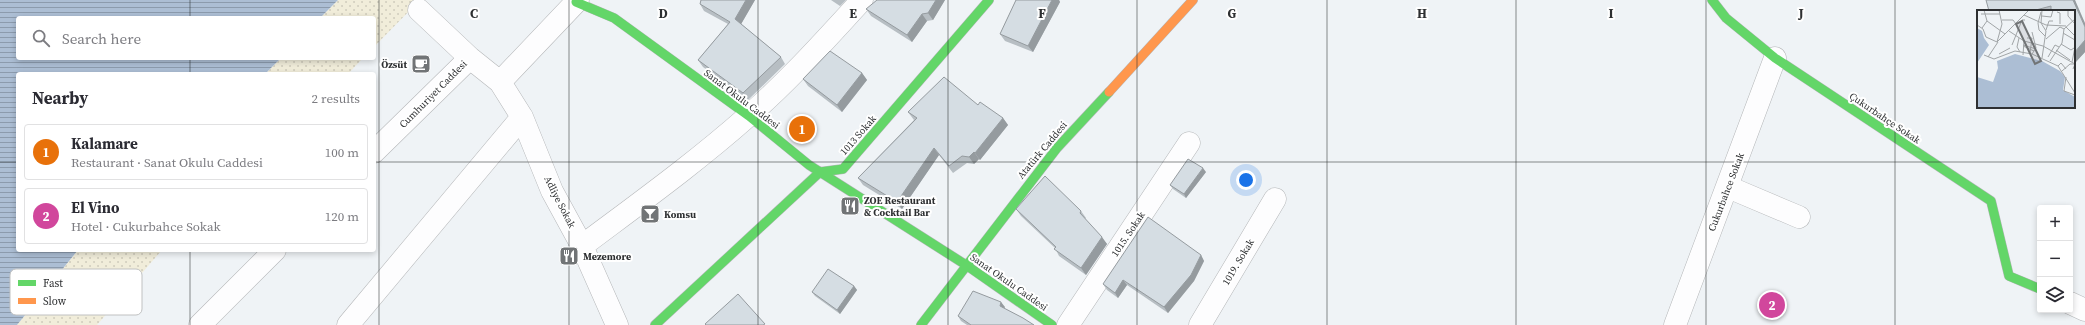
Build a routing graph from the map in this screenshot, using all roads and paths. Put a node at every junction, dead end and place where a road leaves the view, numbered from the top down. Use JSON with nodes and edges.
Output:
{"nodes":[{"id":1,"x":862,"y":0,"type":"edge"},
{"id":2,"x":989,"y":0,"type":"edge"},
{"id":3,"x":1193,"y":0,"type":"edge"},
{"id":4,"x":1712,"y":0,"type":"edge"},
{"id":5,"x":577,"y":1,"type":"edge"},
{"id":6,"x":419,"y":10,"type":"dead end"},
{"id":7,"x":470,"y":58,"type":"junction"},
{"id":8,"x":1775,"y":58,"type":"junction"},
{"id":9,"x":500,"y":82,"type":"junction"},
{"id":10,"x":749,"y":116,"type":"junction"},
{"id":11,"x":522,"y":117,"type":"junction"},
{"id":12,"x":1189,"y":143,"type":"dead end"},
{"id":13,"x":376,"y":150,"type":"edge"},
{"id":14,"x":820,"y":172,"type":"junction"},
{"id":15,"x":1728,"y":187,"type":"junction"},
{"id":16,"x":1275,"y":199,"type":"dead end"},
{"id":17,"x":1799,"y":217,"type":"dead end"},
{"id":18,"x":582,"y":246,"type":"junction"},
{"id":19,"x":273,"y":252,"type":"edge"},
{"id":20,"x":966,"y":264,"type":"junction"},
{"id":21,"x":2037,"y":288,"type":"edge"},
{"id":22,"x":2073,"y":304,"type":"edge"},
{"id":23,"x":2085,"y":310,"type":"edge"},
{"id":24,"x":200,"y":325,"type":"edge"},
{"id":25,"x":348,"y":325,"type":"edge"},
{"id":26,"x":617,"y":325,"type":"edge"},
{"id":27,"x":655,"y":325,"type":"edge"},
{"id":28,"x":921,"y":325,"type":"edge"},
{"id":29,"x":1052,"y":325,"type":"edge"},
{"id":30,"x":1068,"y":325,"type":"edge"},
{"id":31,"x":1200,"y":325,"type":"edge"},
{"id":32,"x":1675,"y":325,"type":"edge"}],
"edges":[{"from":1,"to":10,"type":"street"},
{"from":2,"to":14,"type":"street","name":"1013 Sokak"},
{"from":3,"to":20,"type":"street","name":"Atatürk Caddesi"},
{"from":4,"to":8,"type":"street","name":"Çukurbahçe Sokak"},
{"from":5,"to":9,"type":"street"},
{"from":5,"to":10,"type":"street","name":"Sanat Okulu Caddesi"},
{"from":6,"to":7,"type":"street"},
{"from":7,"to":9,"type":"street","name":"Cumhuriyet Caddesi"},
{"from":7,"to":13,"type":"street","name":"Cumhuriyet Caddesi"},
{"from":8,"to":15,"type":"street","name":"Cukurbahce Sokak"},
{"from":8,"to":21,"type":"street","name":"Çukurbahçe Sokak"},
{"from":9,"to":11,"type":"street","name":"Adliye Sokak"},
{"from":10,"to":14,"type":"street","name":"Sanat Okulu Caddesi"},
{"from":10,"to":18,"type":"street"},
{"from":11,"to":18,"type":"street","name":"Adliye Sokak"},
{"from":11,"to":25,"type":"street"},
{"from":12,"to":30,"type":"street","name":"1015. Sokak"},
{"from":14,"to":20,"type":"street","name":"Sanat Okulu Caddesi"},
{"from":14,"to":27,"type":"street"},
{"from":15,"to":17,"type":"street"},
{"from":15,"to":32,"type":"street","name":"Cukurbahce Sokak"},
{"from":16,"to":31,"type":"street","name":"1019. Sokak"},
{"from":18,"to":26,"type":"street","name":"Adliye Sokak"},
{"from":19,"to":24,"type":"street"},
{"from":20,"to":28,"type":"street","name":"Atatürk Caddesi"},
{"from":20,"to":29,"type":"street","name":"Sanat Okulu Caddesi"},
{"from":22,"to":23,"type":"street"}]}
